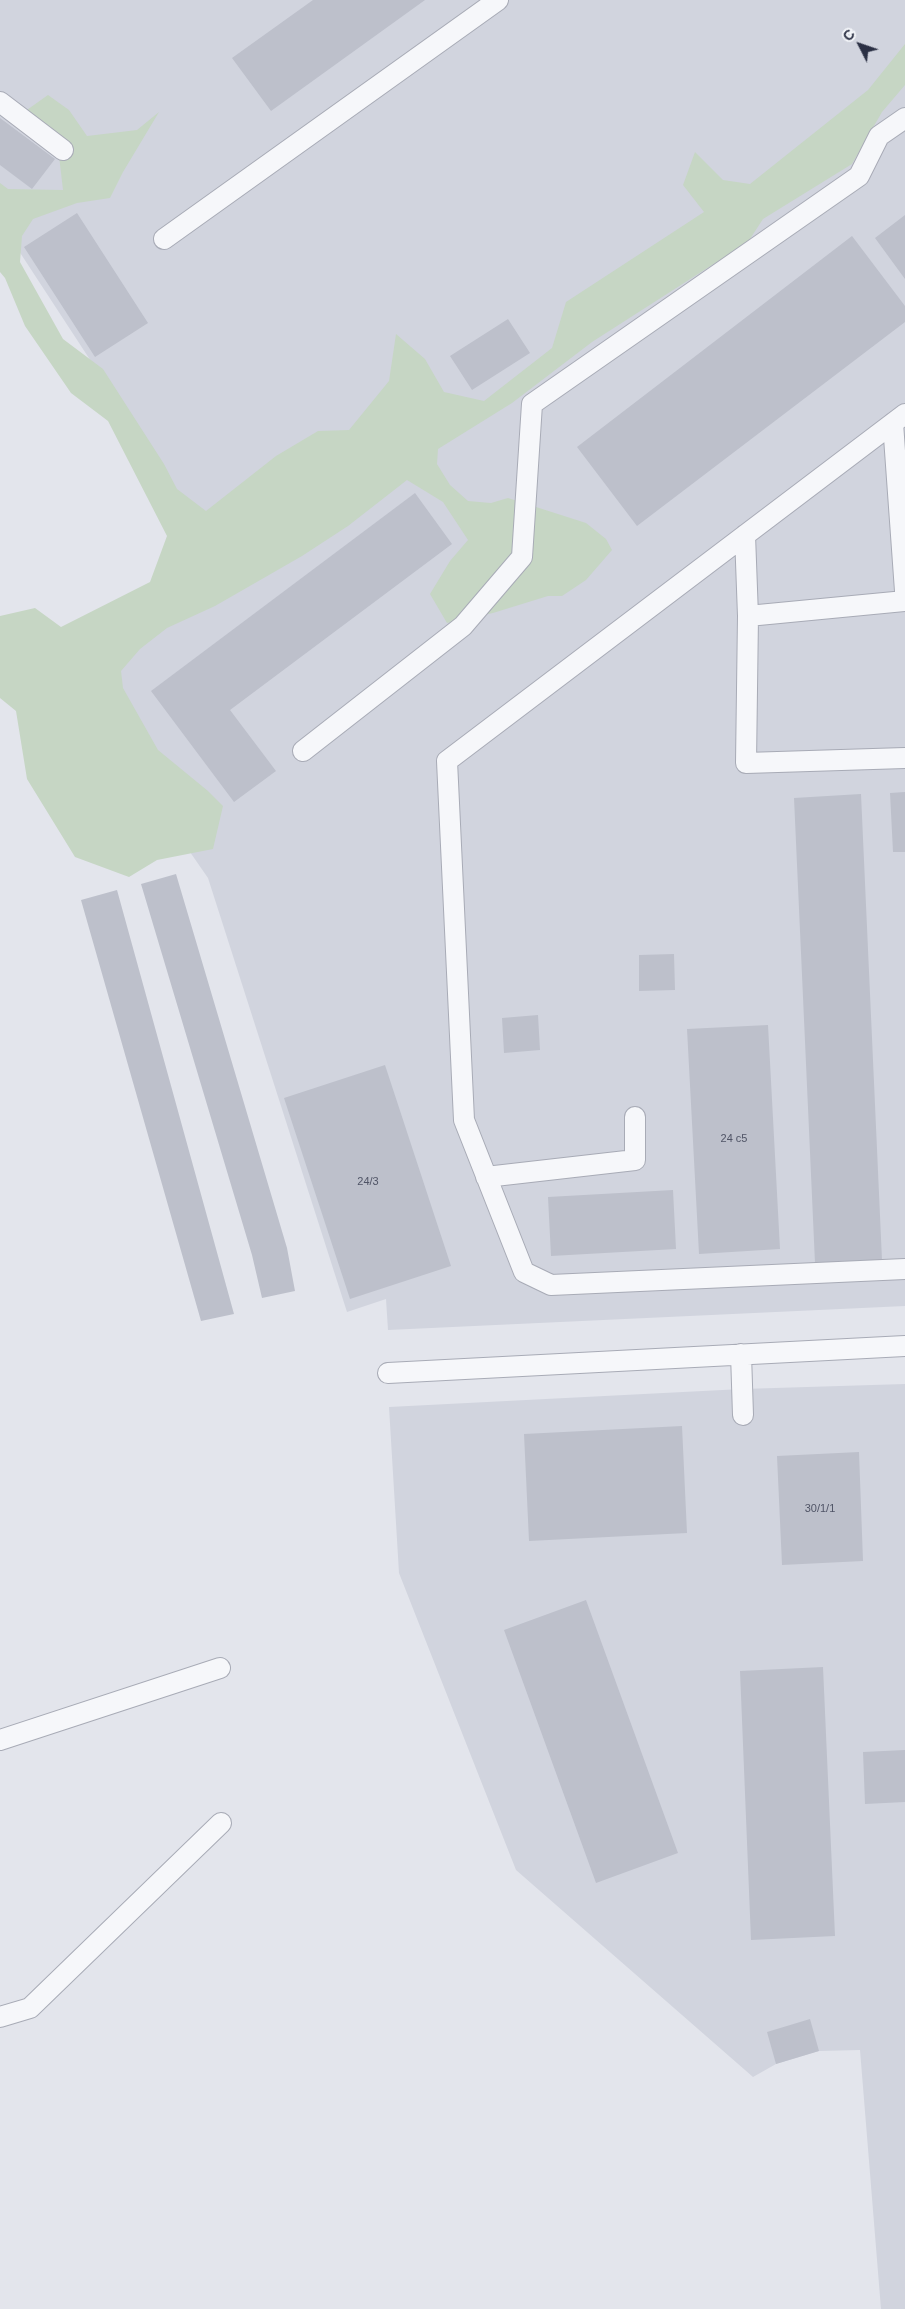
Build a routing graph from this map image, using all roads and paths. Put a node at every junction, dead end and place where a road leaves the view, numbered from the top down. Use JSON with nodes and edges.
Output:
{"nodes":[{"id":1,"x":498,"y":0,"type":"edge"},
{"id":2,"x":0,"y":102,"type":"edge"},
{"id":3,"x":905,"y":118,"type":"edge"},
{"id":4,"x":63,"y":150,"type":"dead end"},
{"id":5,"x":164,"y":239,"type":"dead end"},
{"id":6,"x":899,"y":419,"type":"edge"},
{"id":7,"x":745,"y":535,"type":"junction"},
{"id":8,"x":905,"y":592,"type":"edge"},
{"id":9,"x":905,"y":601,"type":"edge"},
{"id":10,"x":748,"y":616,"type":"junction"},
{"id":11,"x":303,"y":751,"type":"dead end"},
{"id":12,"x":905,"y":758,"type":"edge"},
{"id":13,"x":635,"y":1117,"type":"dead end"},
{"id":14,"x":486,"y":1177,"type":"junction"},
{"id":15,"x":905,"y":1269,"type":"edge"},
{"id":16,"x":905,"y":1346,"type":"edge"},
{"id":17,"x":741,"y":1354,"type":"junction"},
{"id":18,"x":388,"y":1373,"type":"dead end"},
{"id":19,"x":744,"y":1415,"type":"dead end"},
{"id":20,"x":220,"y":1668,"type":"dead end"},
{"id":21,"x":0,"y":1740,"type":"edge"},
{"id":22,"x":220,"y":1823,"type":"dead end"},
{"id":23,"x":0,"y":2017,"type":"edge"}],
"edges":[{"from":1,"to":5,"type":"lane"},
{"from":2,"to":4,"type":"lane"},
{"from":3,"to":11,"type":"lane"},
{"from":6,"to":7,"type":"lane"},
{"from":6,"to":8,"type":"lane"},
{"from":7,"to":10,"type":"lane"},
{"from":7,"to":14,"type":"lane"},
{"from":9,"to":10,"type":"lane"},
{"from":10,"to":12,"type":"lane"},
{"from":13,"to":14,"type":"lane"},
{"from":14,"to":15,"type":"lane"},
{"from":16,"to":17,"type":"lane"},
{"from":17,"to":18,"type":"lane"},
{"from":17,"to":19,"type":"lane"},
{"from":20,"to":21,"type":"lane"},
{"from":22,"to":23,"type":"lane"}]}
